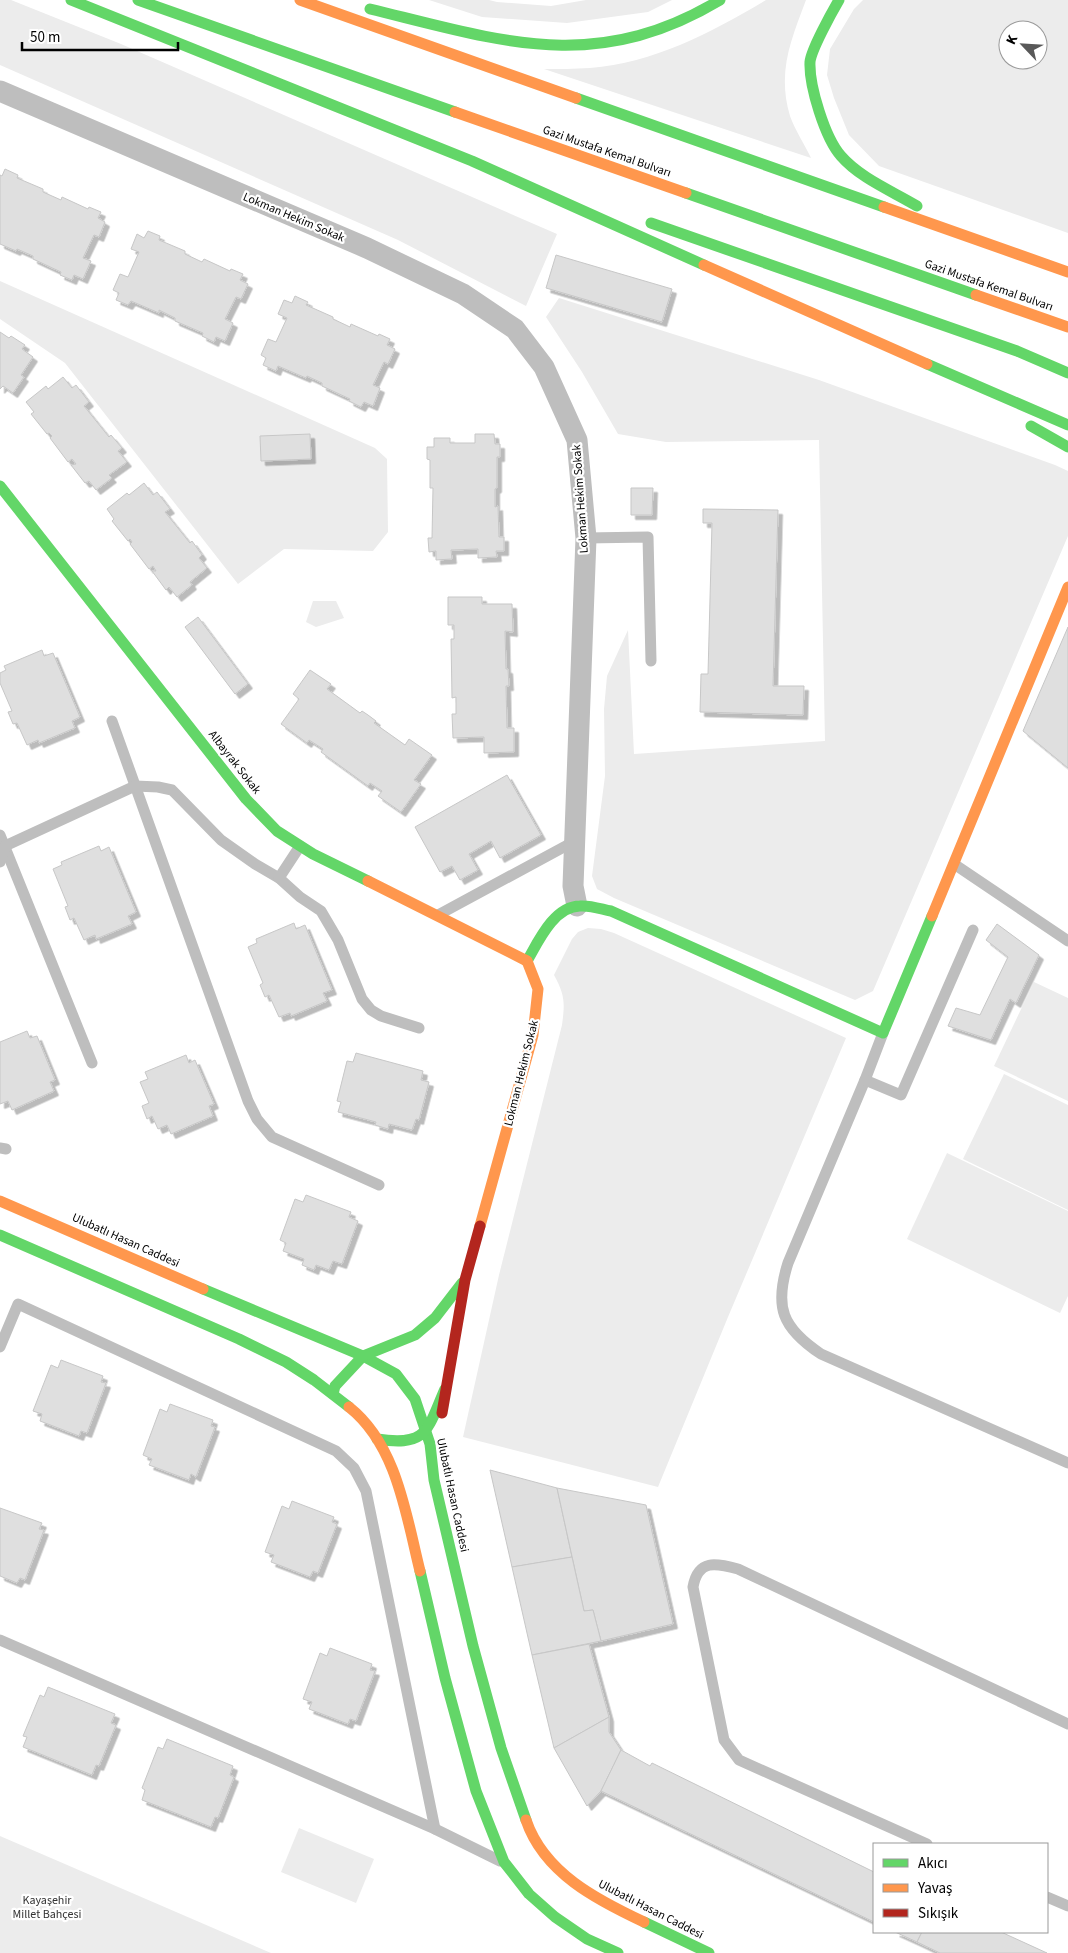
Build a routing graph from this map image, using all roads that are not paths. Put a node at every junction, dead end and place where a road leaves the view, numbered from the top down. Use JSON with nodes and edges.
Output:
{"nodes":[{"id":1,"x":71,"y":0,"type":"edge"},
{"id":2,"x":138,"y":0,"type":"edge"},
{"id":3,"x":300,"y":0,"type":"edge"},
{"id":4,"x":720,"y":0,"type":"edge"},
{"id":5,"x":839,"y":0,"type":"edge"},
{"id":6,"x":359,"y":7,"type":"dead end"},
{"id":7,"x":0,"y":90,"type":"edge"},
{"id":8,"x":472,"y":161,"type":"junction"},
{"id":9,"x":604,"y":207,"type":"dead end"},
{"id":10,"x":641,"y":220,"type":"dead end"},
{"id":11,"x":980,"y":241,"type":"junction"},
{"id":12,"x":1068,"y":272,"type":"edge"},
{"id":13,"x":1068,"y":327,"type":"edge"},
{"id":14,"x":881,"y":344,"type":"junction"},
{"id":15,"x":1068,"y":372,"type":"edge"},
{"id":16,"x":979,"y":399,"type":"dead end"},
{"id":17,"x":1021,"y":420,"type":"dead end"},
{"id":18,"x":1068,"y":425,"type":"edge"},
{"id":19,"x":1068,"y":447,"type":"edge"},
{"id":20,"x":0,"y":486,"type":"edge"},
{"id":21,"x":586,"y":538,"type":"junction"},
{"id":22,"x":1068,"y":586,"type":"edge"},
{"id":23,"x":651,"y":661,"type":"dead end"},
{"id":24,"x":112,"y":721,"type":"dead end"},
{"id":25,"x":135,"y":786,"type":"junction"},
{"id":26,"x":0,"y":834,"type":"edge"},
{"id":27,"x":575,"y":841,"type":"junction"},
{"id":28,"x":4,"y":846,"type":"junction"},
{"id":29,"x":300,"y":846,"type":"junction"},
{"id":30,"x":0,"y":862,"type":"edge"},
{"id":31,"x":952,"y":863,"type":"junction"},
{"id":32,"x":280,"y":878,"type":"junction"},
{"id":33,"x":577,"y":906,"type":"junction"},
{"id":34,"x":437,"y":916,"type":"junction"},
{"id":35,"x":973,"y":930,"type":"dead end"},
{"id":36,"x":1068,"y":941,"type":"edge"},
{"id":37,"x":526,"y":961,"type":"junction"},
{"id":38,"x":419,"y":1028,"type":"dead end"},
{"id":39,"x":883,"y":1033,"type":"junction"},
{"id":40,"x":92,"y":1064,"type":"dead end"},
{"id":41,"x":865,"y":1080,"type":"junction"},
{"id":42,"x":379,"y":1185,"type":"dead end"},
{"id":43,"x":0,"y":1200,"type":"edge"},
{"id":44,"x":0,"y":1235,"type":"edge"},
{"id":45,"x":464,"y":1280,"type":"junction"},
{"id":46,"x":0,"y":1347,"type":"edge"},
{"id":47,"x":363,"y":1356,"type":"junction"},
{"id":48,"x":444,"y":1389,"type":"junction"},
{"id":49,"x":333,"y":1394,"type":"junction"},
{"id":50,"x":426,"y":1432,"type":"junction"},
{"id":51,"x":377,"y":1439,"type":"junction"},
{"id":52,"x":1068,"y":1463,"type":"edge"},
{"id":53,"x":434,"y":1480,"type":"junction"},
{"id":54,"x":0,"y":1640,"type":"edge"},
{"id":55,"x":1068,"y":1724,"type":"edge"},
{"id":56,"x":436,"y":1829,"type":"junction"},
{"id":57,"x":925,"y":1843,"type":"edge"},
{"id":58,"x":504,"y":1862,"type":"junction"},
{"id":59,"x":1048,"y":1897,"type":"edge"},
{"id":60,"x":1068,"y":1906,"type":"edge"},
{"id":61,"x":618,"y":1953,"type":"edge"},
{"id":62,"x":709,"y":1953,"type":"edge"}],
"edges":[{"from":1,"to":8,"type":"main road"},
{"from":2,"to":13,"type":"main road","name":"Gazi Mustafa Kemal Bulvarı"},
{"from":3,"to":11,"type":"main road"},
{"from":4,"to":6,"type":"main road"},
{"from":5,"to":11,"type":"main road"},
{"from":7,"to":21,"type":"street","name":"Lokman Hekim Sokak"},
{"from":8,"to":9,"type":"main road"},
{"from":8,"to":14,"type":"main road"},
{"from":10,"to":15,"type":"main road"},
{"from":11,"to":12,"type":"main road"},
{"from":14,"to":16,"type":"main road"},
{"from":14,"to":18,"type":"main road"},
{"from":17,"to":19,"type":"main road"},
{"from":20,"to":29,"type":"main road","name":"Albayrak Sokak"},
{"from":21,"to":23,"type":"lane"},
{"from":21,"to":27,"type":"street","name":"Lokman Hekim Sokak"},
{"from":22,"to":31,"type":"main road"},
{"from":24,"to":25,"type":"lane"},
{"from":25,"to":28,"type":"lane"},
{"from":25,"to":32,"type":"lane"},
{"from":25,"to":42,"type":"lane"},
{"from":26,"to":28,"type":"lane"},
{"from":27,"to":33,"type":"street","name":"Lokman Hekim Sokak"},
{"from":27,"to":34,"type":"lane"},
{"from":28,"to":30,"type":"lane"},
{"from":28,"to":40,"type":"lane"},
{"from":29,"to":32,"type":"lane"},
{"from":29,"to":34,"type":"main road","name":"Albayrak Sokak"},
{"from":31,"to":36,"type":"lane"},
{"from":31,"to":39,"type":"main road"},
{"from":32,"to":38,"type":"lane"},
{"from":33,"to":37,"type":"main road"},
{"from":33,"to":39,"type":"main road"},
{"from":34,"to":37,"type":"main road","name":"Albayrak Sokak"},
{"from":35,"to":41,"type":"lane"},
{"from":37,"to":45,"type":"main road","name":"Lokman Hekim Sokak"},
{"from":39,"to":41,"type":"lane"},
{"from":41,"to":52,"type":"lane"},
{"from":43,"to":47,"type":"main road","name":"Ulubatlı Hasan Caddesi"},
{"from":44,"to":49,"type":"main road"},
{"from":45,"to":47,"type":"main road"},
{"from":45,"to":48,"type":"main road","name":"Lokman Hekim Sokak"},
{"from":46,"to":56,"type":"lane"},
{"from":47,"to":49,"type":"main road"},
{"from":47,"to":50,"type":"main road","name":"Ulubatlı Hasan Caddesi"},
{"from":48,"to":50,"type":"main road"},
{"from":48,"to":53,"type":"main road"},
{"from":49,"to":51,"type":"main road"},
{"from":50,"to":51,"type":"main road"},
{"from":50,"to":53,"type":"main road","name":"Ulubatlı Hasan Caddesi"},
{"from":51,"to":58,"type":"main road"},
{"from":53,"to":62,"type":"main road","name":"Ulubatlı Hasan Caddesi"},
{"from":54,"to":56,"type":"lane"},
{"from":55,"to":57,"type":"lane"},
{"from":56,"to":58,"type":"lane"},
{"from":58,"to":61,"type":"main road"},
{"from":59,"to":60,"type":"lane"}]}
